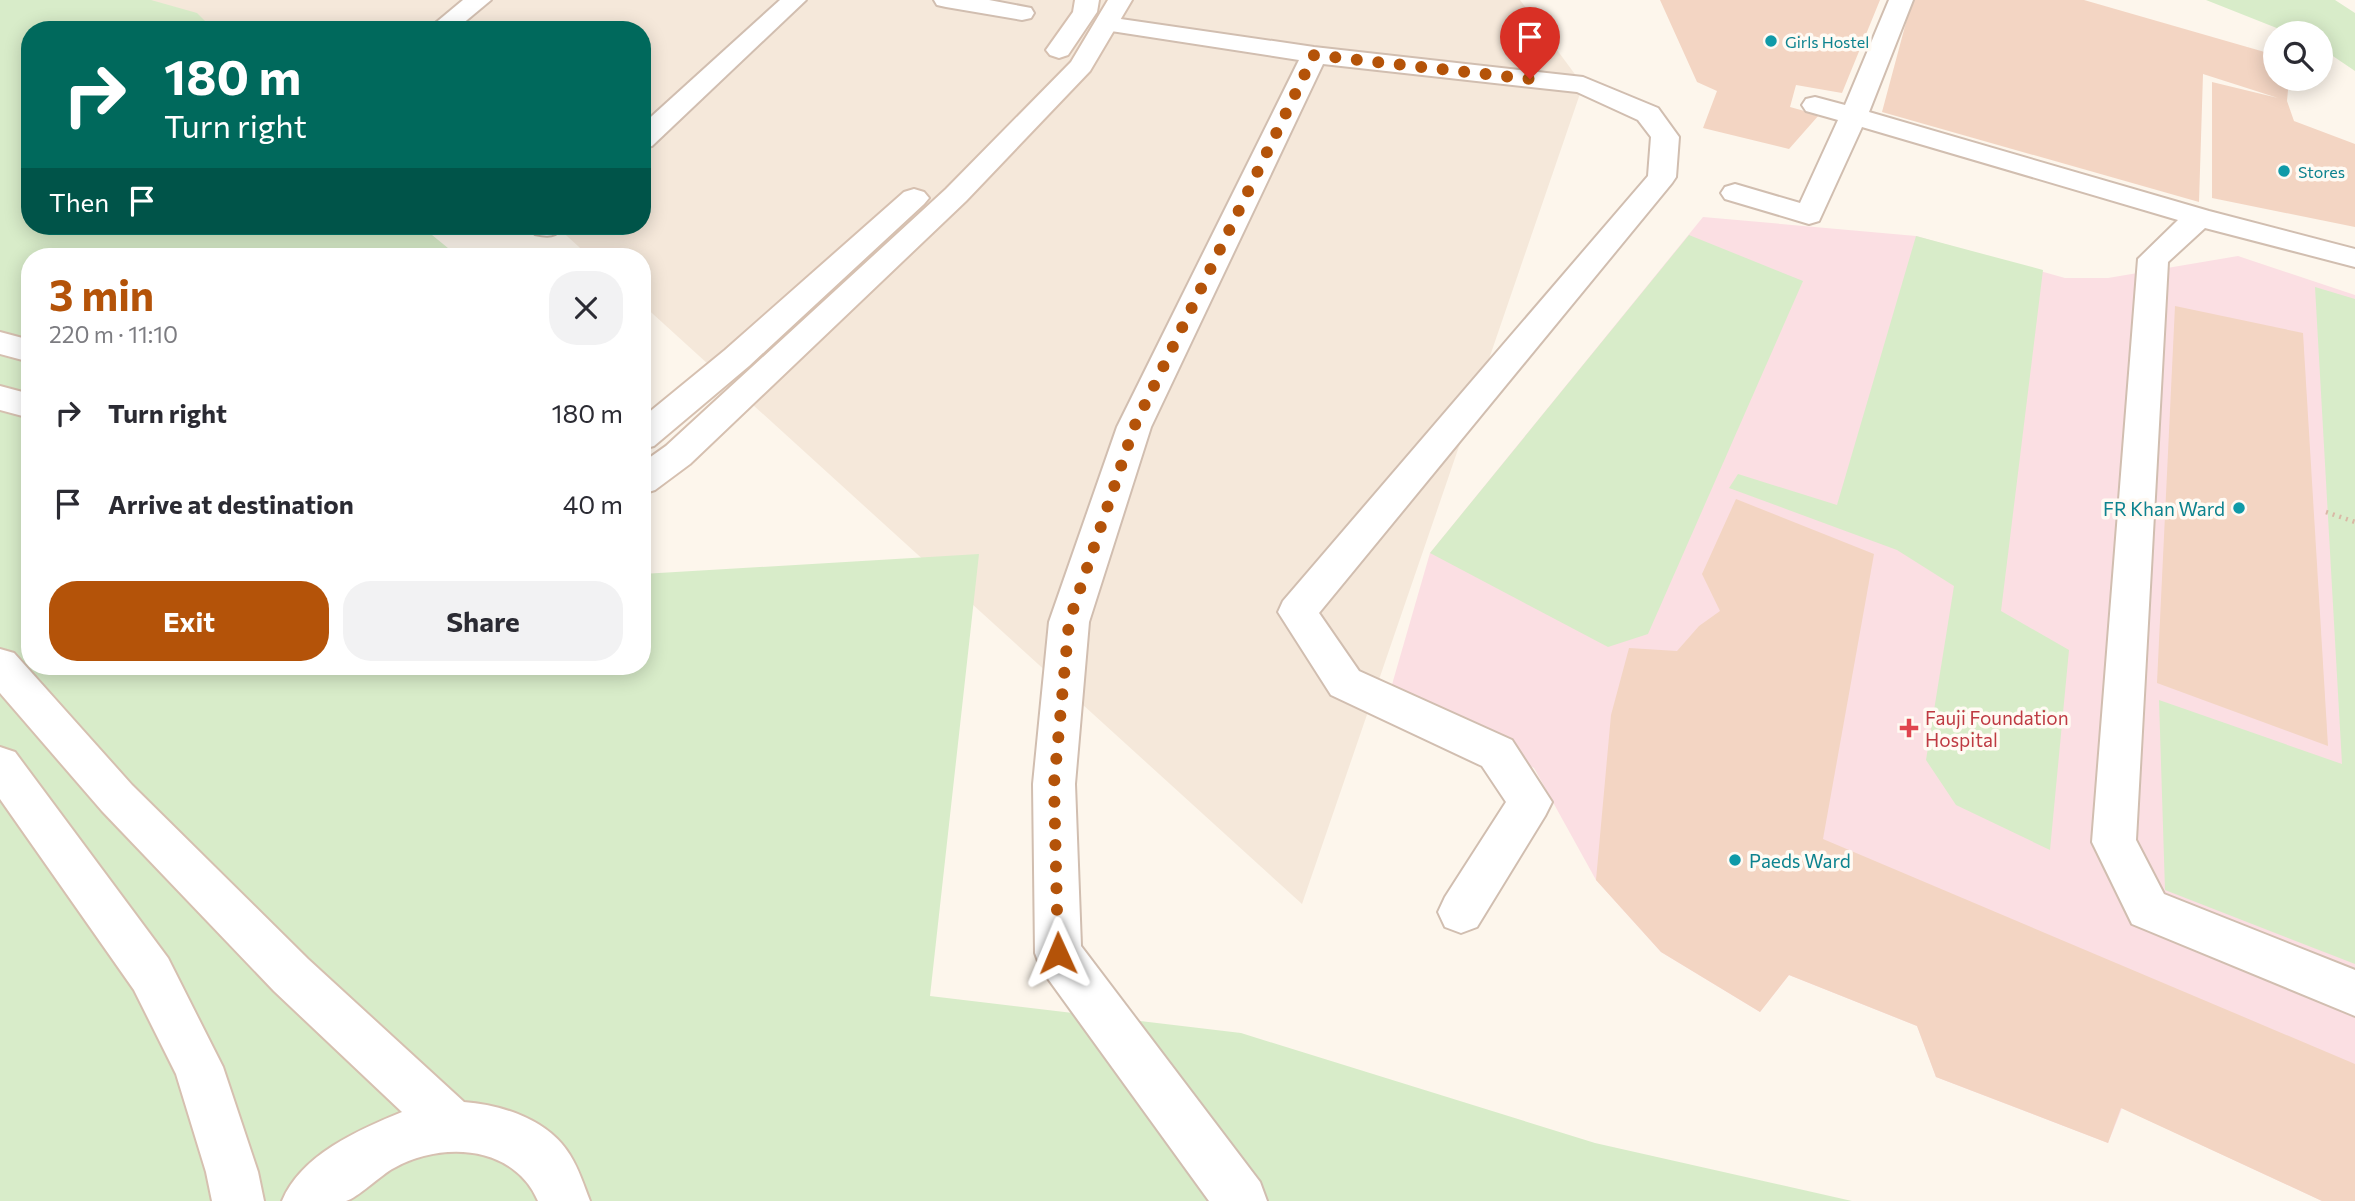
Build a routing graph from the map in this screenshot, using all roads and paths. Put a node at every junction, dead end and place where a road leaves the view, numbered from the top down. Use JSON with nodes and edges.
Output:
{"nodes":[{"id":1,"x":479,"y":0,"type":"edge"},
{"id":2,"x":794,"y":0,"type":"edge"},
{"id":3,"x":946,"y":0,"type":"edge"},
{"id":4,"x":1087,"y":0,"type":"edge"},
{"id":5,"x":1901,"y":0,"type":"edge"},
{"id":6,"x":1113,"y":12,"type":"edge"},
{"id":7,"x":1023,"y":13,"type":"dead end"},
{"id":8,"x":451,"y":21,"type":"edge"},
{"id":9,"x":1314,"y":55,"type":"junction"},
{"id":10,"x":1815,"y":105,"type":"dead end"},
{"id":11,"x":1854,"y":116,"type":"junction"},
{"id":12,"x":651,"y":132,"type":"edge"},
{"id":13,"x":1735,"y":193,"type":"dead end"},
{"id":14,"x":2199,"y":217,"type":"junction"},
{"id":15,"x":2355,"y":258,"type":"edge"},
{"id":16,"x":0,"y":343,"type":"edge"},
{"id":17,"x":21,"y":349,"type":"edge"},
{"id":18,"x":0,"y":398,"type":"edge"},
{"id":19,"x":21,"y":404,"type":"edge"},
{"id":20,"x":651,"y":430,"type":"edge"},
{"id":21,"x":651,"y":474,"type":"edge"},
{"id":22,"x":2326,"y":512,"type":"dead end"},
{"id":23,"x":2355,"y":522,"type":"edge"},
{"id":24,"x":0,"y":665,"type":"edge"},
{"id":25,"x":0,"y":765,"type":"edge"},
{"id":26,"x":1461,"y":912,"type":"dead end"},
{"id":27,"x":2355,"y":993,"type":"edge"},
{"id":28,"x":453,"y":1126,"type":"junction"},
{"id":29,"x":238,"y":1201,"type":"edge"},
{"id":30,"x":308,"y":1201,"type":"edge"},
{"id":31,"x":564,"y":1201,"type":"edge"},
{"id":32,"x":1241,"y":1201,"type":"edge"}],
"edges":[{"from":1,"to":8,"type":"street"},
{"from":2,"to":12,"type":"street"},
{"from":3,"to":7,"type":"street"},
{"from":4,"to":20,"type":"street"},
{"from":5,"to":11,"type":"street"},
{"from":6,"to":9,"type":"street"},
{"from":6,"to":21,"type":"street"},
{"from":9,"to":26,"type":"street"},
{"from":9,"to":32,"type":"street"},
{"from":10,"to":11,"type":"street"},
{"from":11,"to":13,"type":"street"},
{"from":11,"to":14,"type":"street"},
{"from":14,"to":15,"type":"street"},
{"from":14,"to":27,"type":"street"},
{"from":16,"to":17,"type":"street"},
{"from":18,"to":19,"type":"street"},
{"from":22,"to":23,"type":"path"},
{"from":24,"to":28,"type":"street"},
{"from":25,"to":29,"type":"street"},
{"from":28,"to":30,"type":"street"},
{"from":28,"to":31,"type":"street"}]}
